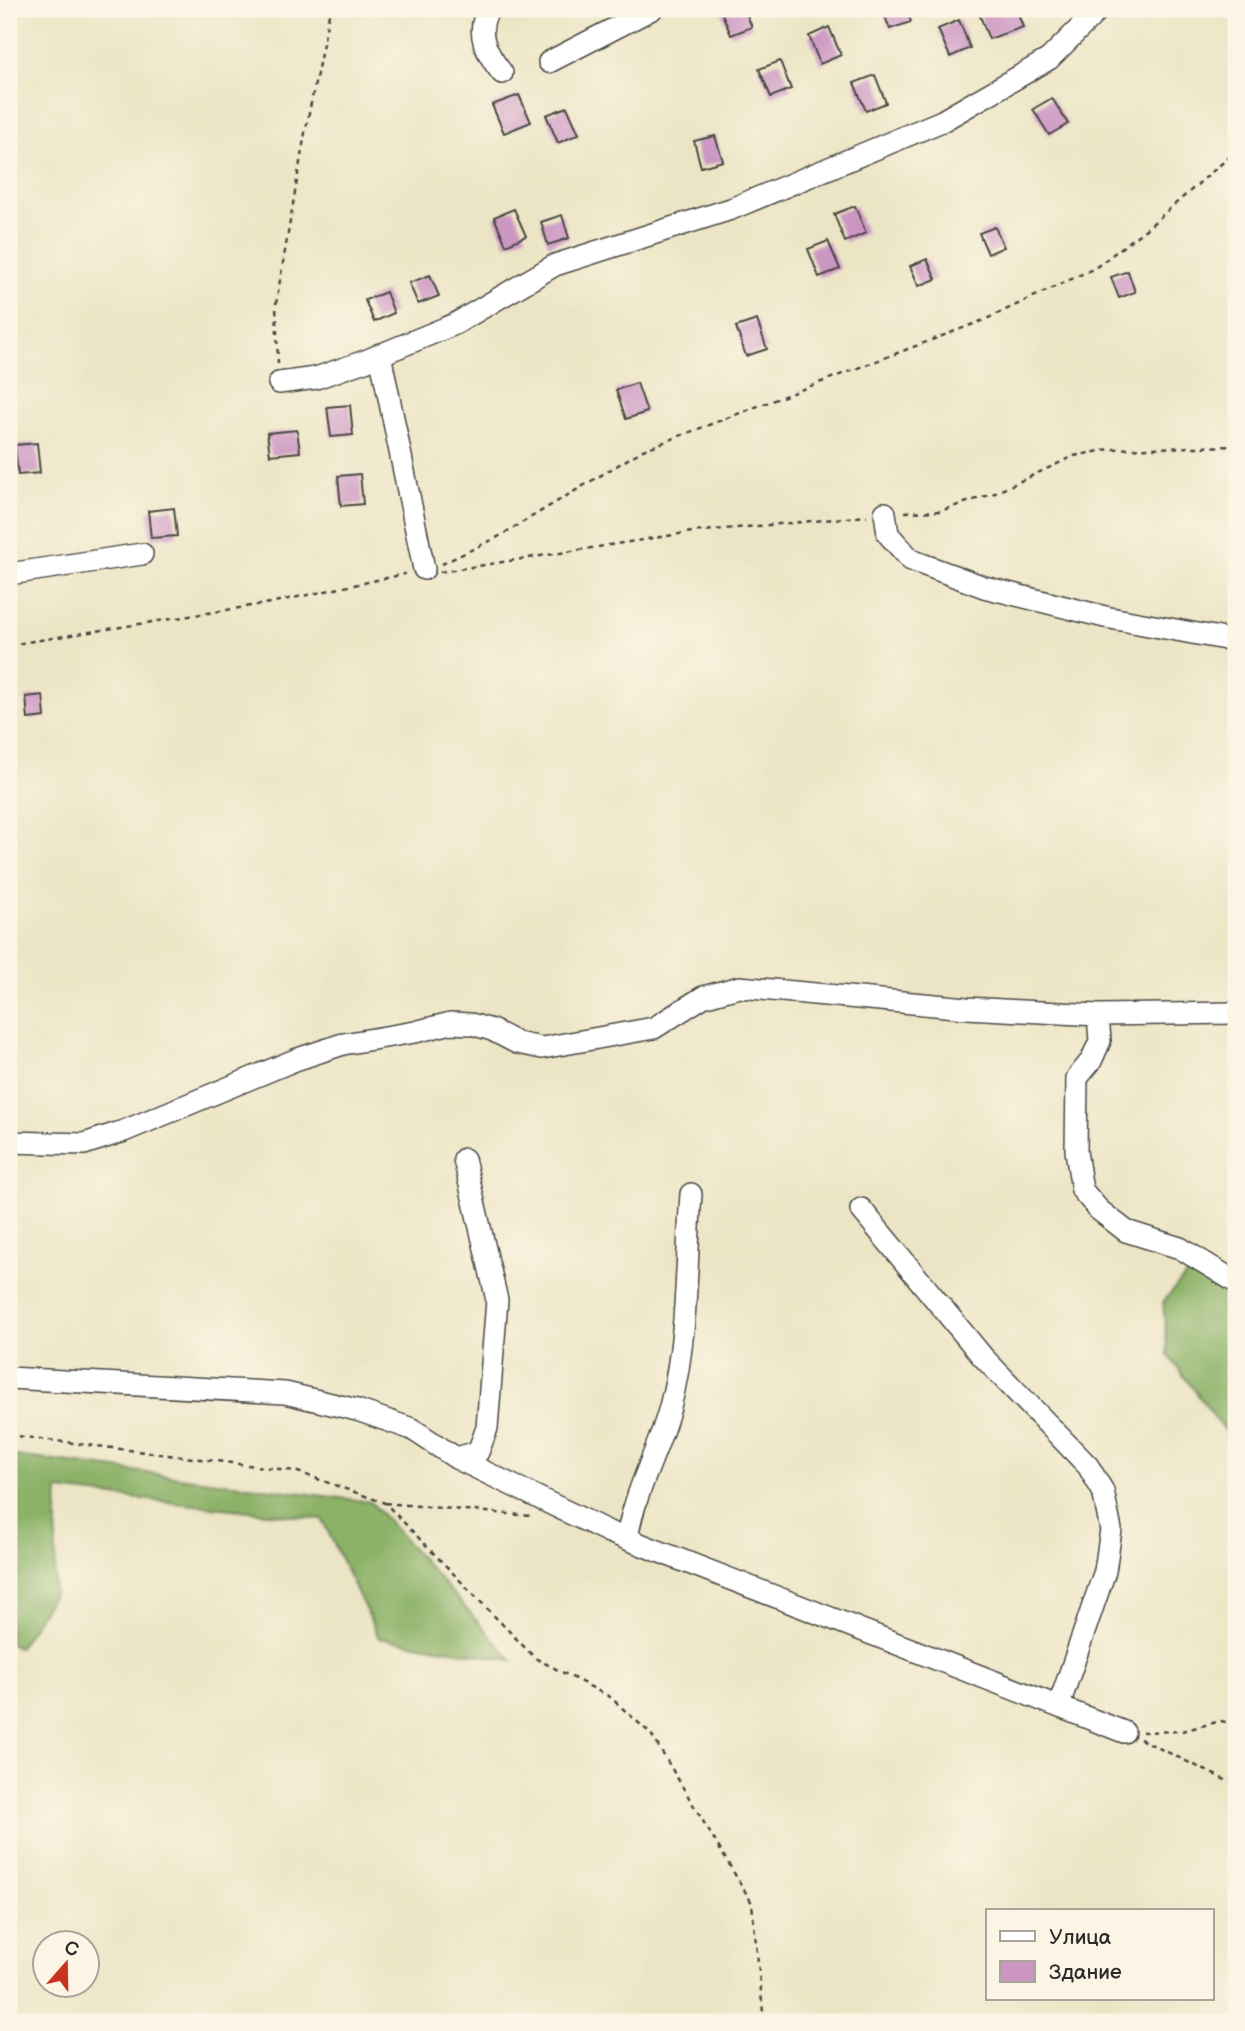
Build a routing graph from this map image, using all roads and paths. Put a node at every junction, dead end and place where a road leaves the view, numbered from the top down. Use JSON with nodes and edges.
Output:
{"nodes":[{"id":1,"x":330,"y":9,"type":"edge"},
{"id":2,"x":489,"y":9,"type":"edge"},
{"id":3,"x":652,"y":9,"type":"edge"},
{"id":4,"x":1099,"y":9,"type":"edge"},
{"id":5,"x":549,"y":62,"type":"dead end"},
{"id":6,"x":502,"y":73,"type":"dead end"},
{"id":7,"x":1236,"y":151,"type":"edge"},
{"id":8,"x":380,"y":354,"type":"junction"},
{"id":9,"x":279,"y":383,"type":"joint"},
{"id":10,"x":1236,"y":446,"type":"edge"},
{"id":11,"x":885,"y":513,"type":"junction"},
{"id":12,"x":142,"y":554,"type":"dead end"},
{"id":13,"x":426,"y":572,"type":"junction"},
{"id":14,"x":9,"y":574,"type":"edge"},
{"id":15,"x":399,"y":576,"type":"junction"},
{"id":16,"x":1236,"y":640,"type":"edge"},
{"id":17,"x":9,"y":645,"type":"edge"},
{"id":18,"x":1236,"y":1013,"type":"edge"},
{"id":19,"x":1098,"y":1014,"type":"junction"},
{"id":20,"x":9,"y":1142,"type":"edge"},
{"id":21,"x":464,"y":1158,"type":"dead end"},
{"id":22,"x":691,"y":1194,"type":"dead end"},
{"id":23,"x":861,"y":1209,"type":"dead end"},
{"id":24,"x":1236,"y":1282,"type":"edge"},
{"id":25,"x":9,"y":1378,"type":"edge"},
{"id":26,"x":9,"y":1434,"type":"edge"},
{"id":27,"x":456,"y":1458,"type":"junction"},
{"id":28,"x":385,"y":1503,"type":"junction"},
{"id":29,"x":536,"y":1517,"type":"dead end"},
{"id":30,"x":628,"y":1539,"type":"junction"},
{"id":31,"x":1059,"y":1704,"type":"junction"},
{"id":32,"x":1236,"y":1724,"type":"edge"},
{"id":33,"x":1124,"y":1732,"type":"junction"},
{"id":34,"x":1236,"y":1785,"type":"edge"},
{"id":35,"x":764,"y":2022,"type":"edge"}],
"edges":[{"from":1,"to":9,"type":"path"},
{"from":2,"to":6,"type":"street"},
{"from":3,"to":5,"type":"street"},
{"from":4,"to":8,"type":"street"},
{"from":7,"to":13,"type":"path"},
{"from":8,"to":9,"type":"street"},
{"from":8,"to":13,"type":"street"},
{"from":10,"to":11,"type":"path"},
{"from":11,"to":13,"type":"path"},
{"from":11,"to":16,"type":"street"},
{"from":12,"to":14,"type":"street"},
{"from":13,"to":15,"type":"path"},
{"from":13,"to":15,"type":"path"},
{"from":15,"to":17,"type":"path"},
{"from":18,"to":19,"type":"street"},
{"from":19,"to":20,"type":"street"},
{"from":19,"to":24,"type":"street"},
{"from":21,"to":27,"type":"street"},
{"from":22,"to":30,"type":"street"},
{"from":23,"to":31,"type":"street"},
{"from":25,"to":27,"type":"street"},
{"from":26,"to":28,"type":"path"},
{"from":27,"to":30,"type":"street"},
{"from":28,"to":29,"type":"path"},
{"from":28,"to":35,"type":"path"},
{"from":30,"to":31,"type":"street"},
{"from":31,"to":33,"type":"street"},
{"from":32,"to":33,"type":"path"},
{"from":33,"to":34,"type":"path"}]}
